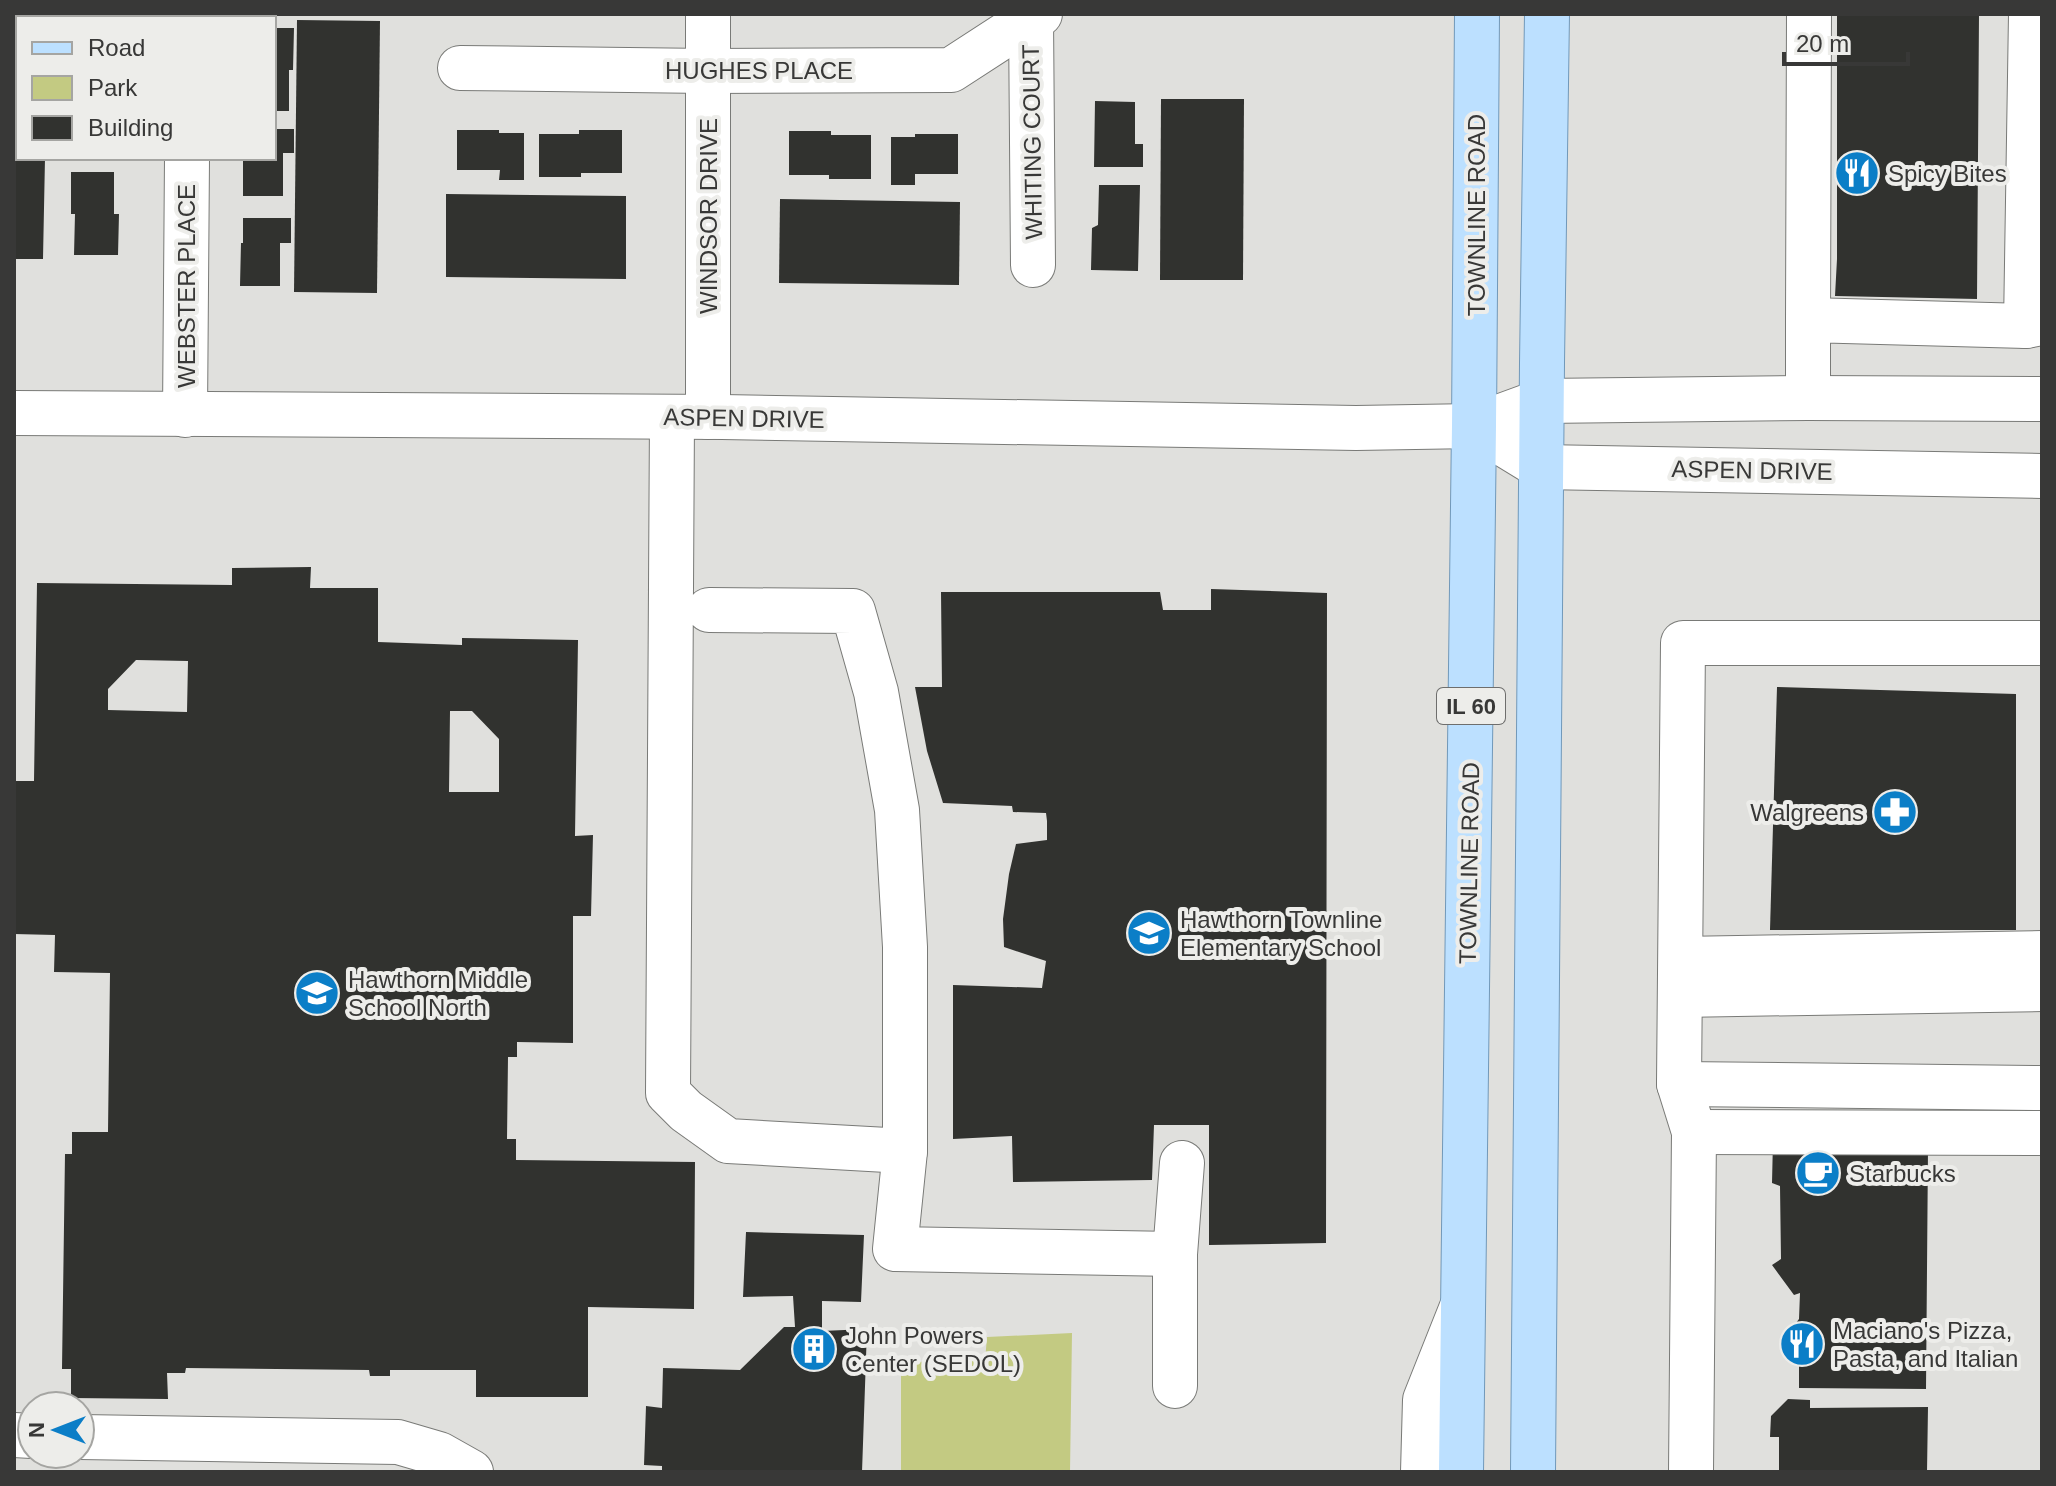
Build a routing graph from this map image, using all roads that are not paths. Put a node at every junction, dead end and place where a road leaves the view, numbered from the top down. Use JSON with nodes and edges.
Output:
{"nodes":[{"id":1,"x":708,"y":14,"type":"edge"},
{"id":2,"x":1477,"y":14,"type":"edge"},
{"id":3,"x":1547,"y":14,"type":"edge"},
{"id":4,"x":1809,"y":14,"type":"edge"},
{"id":5,"x":2031,"y":14,"type":"edge"},
{"id":6,"x":1036,"y":16,"type":"edge"},
{"id":7,"x":460,"y":68,"type":"dead end"},
{"id":8,"x":708,"y":71,"type":"junction"},
{"id":9,"x":187,"y":160,"type":"edge"},
{"id":10,"x":1033,"y":265,"type":"dead end"},
{"id":11,"x":1808,"y":320,"type":"junction"},
{"id":12,"x":2034,"y":325,"type":"edge"},
{"id":13,"x":1808,"y":398,"type":"junction"},
{"id":14,"x":2042,"y":399,"type":"edge"},
{"id":15,"x":1542,"y":401,"type":"junction"},
{"id":16,"x":14,"y":413,"type":"edge"},
{"id":17,"x":185,"y":415,"type":"junction"},
{"id":18,"x":690,"y":417,"type":"junction"},
{"id":19,"x":1474,"y":426,"type":"junction"},
{"id":20,"x":1541,"y":467,"type":"junction"},
{"id":21,"x":2042,"y":476,"type":"edge"},
{"id":22,"x":709,"y":610,"type":"dead end"},
{"id":23,"x":2042,"y":643,"type":"edge"},
{"id":24,"x":2042,"y":953,"type":"edge"},
{"id":25,"x":1680,"y":977,"type":"junction"},
{"id":26,"x":2042,"y":989,"type":"edge"},
{"id":27,"x":1679,"y":1084,"type":"junction"},
{"id":28,"x":2042,"y":1088,"type":"edge"},
{"id":29,"x":1694,"y":1132,"type":"junction"},
{"id":30,"x":2042,"y":1133,"type":"edge"},
{"id":31,"x":905,"y":1151,"type":"junction"},
{"id":32,"x":1182,"y":1163,"type":"dead end"},
{"id":33,"x":1175,"y":1254,"type":"junction"},
{"id":34,"x":1463,"y":1304,"type":"junction"},
{"id":35,"x":1175,"y":1386,"type":"dead end"},
{"id":36,"x":96,"y":1437,"type":"edge"},
{"id":37,"x":471,"y":1472,"type":"edge"},
{"id":38,"x":1423,"y":1472,"type":"edge"},
{"id":39,"x":1461,"y":1472,"type":"edge"},
{"id":40,"x":1533,"y":1472,"type":"edge"},
{"id":41,"x":1691,"y":1472,"type":"edge"}],
"edges":[{"from":1,"to":8,"type":"street","name":"WINDSOR DRIVE"},
{"from":2,"to":19,"type":"main road","name":"TOWNLINE ROAD","number":"IL 60"},
{"from":3,"to":15,"type":"main road","number":"IL 60"},
{"from":4,"to":11,"type":"street"},
{"from":5,"to":12,"type":"street"},
{"from":6,"to":8,"type":"street","name":"HUGHES PLACE"},
{"from":6,"to":10,"type":"street","name":"WHITING COURT"},
{"from":7,"to":8,"type":"street","name":"HUGHES PLACE"},
{"from":8,"to":18,"type":"street","name":"WINDSOR DRIVE"},
{"from":9,"to":17,"type":"street","name":"WEBSTER PLACE"},
{"from":11,"to":12,"type":"street"},
{"from":11,"to":13,"type":"street"},
{"from":13,"to":14,"type":"street","name":"ASPEN DRIVE"},
{"from":13,"to":15,"type":"street","name":"ASPEN DRIVE"},
{"from":15,"to":19,"type":"street","name":"ASPEN DRIVE"},
{"from":15,"to":20,"type":"main road","number":"IL 60"},
{"from":16,"to":17,"type":"street","name":"ASPEN DRIVE"},
{"from":17,"to":18,"type":"street","name":"ASPEN DRIVE"},
{"from":18,"to":19,"type":"street","name":"ASPEN DRIVE"},
{"from":18,"to":31,"type":"street","name":"WINDSOR DRIVE"},
{"from":19,"to":20,"type":"street"},
{"from":19,"to":34,"type":"main road","name":"TOWNLINE ROAD","number":"IL 60"},
{"from":20,"to":21,"type":"street","name":"ASPEN DRIVE"},
{"from":20,"to":40,"type":"main road","number":"IL 60"},
{"from":22,"to":31,"type":"street"},
{"from":23,"to":25,"type":"street"},
{"from":24,"to":25,"type":"street"},
{"from":25,"to":26,"type":"street"},
{"from":25,"to":27,"type":"street"},
{"from":27,"to":28,"type":"street"},
{"from":27,"to":29,"type":"street"},
{"from":29,"to":30,"type":"street"},
{"from":29,"to":41,"type":"street"},
{"from":31,"to":33,"type":"street"},
{"from":32,"to":33,"type":"street"},
{"from":33,"to":35,"type":"street"},
{"from":34,"to":38,"type":"street"},
{"from":34,"to":39,"type":"main road","name":"TOWNLINE ROAD","number":"IL 60"},
{"from":36,"to":37,"type":"street"}]}
